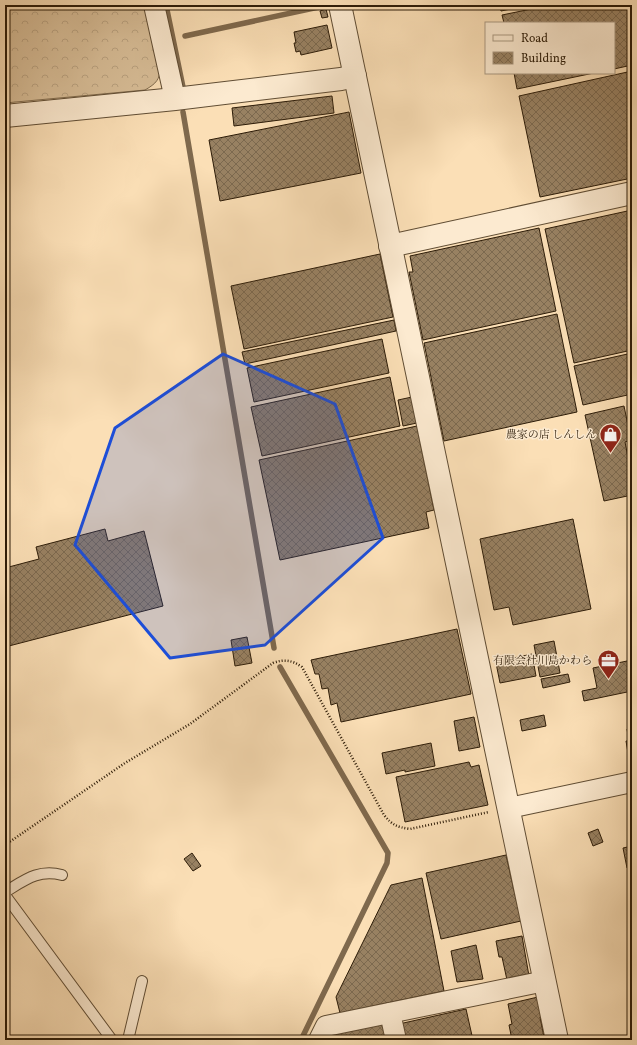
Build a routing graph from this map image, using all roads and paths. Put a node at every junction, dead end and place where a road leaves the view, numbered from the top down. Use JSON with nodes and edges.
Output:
{"nodes":[{"id":1,"x":154,"y":5,"type":"edge"},
{"id":2,"x":340,"y":5,"type":"edge"},
{"id":3,"x":355,"y":76,"type":"junction"},
{"id":4,"x":175,"y":99,"type":"junction"},
{"id":5,"x":5,"y":116,"type":"edge"},
{"id":6,"x":632,"y":193,"type":"edge"},
{"id":7,"x":390,"y":246,"type":"junction"},
{"id":8,"x":632,"y":782,"type":"edge"},
{"id":9,"x":508,"y":808,"type":"junction"},
{"id":10,"x":5,"y":845,"type":"edge"},
{"id":11,"x":62,"y":875,"type":"dead end"},
{"id":12,"x":5,"y":893,"type":"edge"},
{"id":13,"x":142,"y":981,"type":"dead end"},
{"id":14,"x":545,"y":982,"type":"junction"},
{"id":15,"x":390,"y":1013,"type":"junction"},
{"id":16,"x":112,"y":1040,"type":"edge"},
{"id":17,"x":128,"y":1040,"type":"edge"},
{"id":18,"x":319,"y":1040,"type":"edge"},
{"id":19,"x":396,"y":1040,"type":"edge"},
{"id":20,"x":557,"y":1040,"type":"edge"}],
"edges":[{"from":1,"to":4,"type":"street"},
{"from":2,"to":3,"type":"street"},
{"from":3,"to":4,"type":"street"},
{"from":3,"to":7,"type":"street"},
{"from":4,"to":5,"type":"street"},
{"from":6,"to":7,"type":"street"},
{"from":7,"to":9,"type":"street"},
{"from":8,"to":9,"type":"street"},
{"from":9,"to":10,"type":"path"},
{"from":9,"to":14,"type":"street"},
{"from":11,"to":12,"type":"lane"},
{"from":12,"to":16,"type":"lane"},
{"from":13,"to":17,"type":"lane"},
{"from":14,"to":15,"type":"street"},
{"from":14,"to":20,"type":"street"},
{"from":15,"to":18,"type":"street"},
{"from":15,"to":19,"type":"street"}]}
